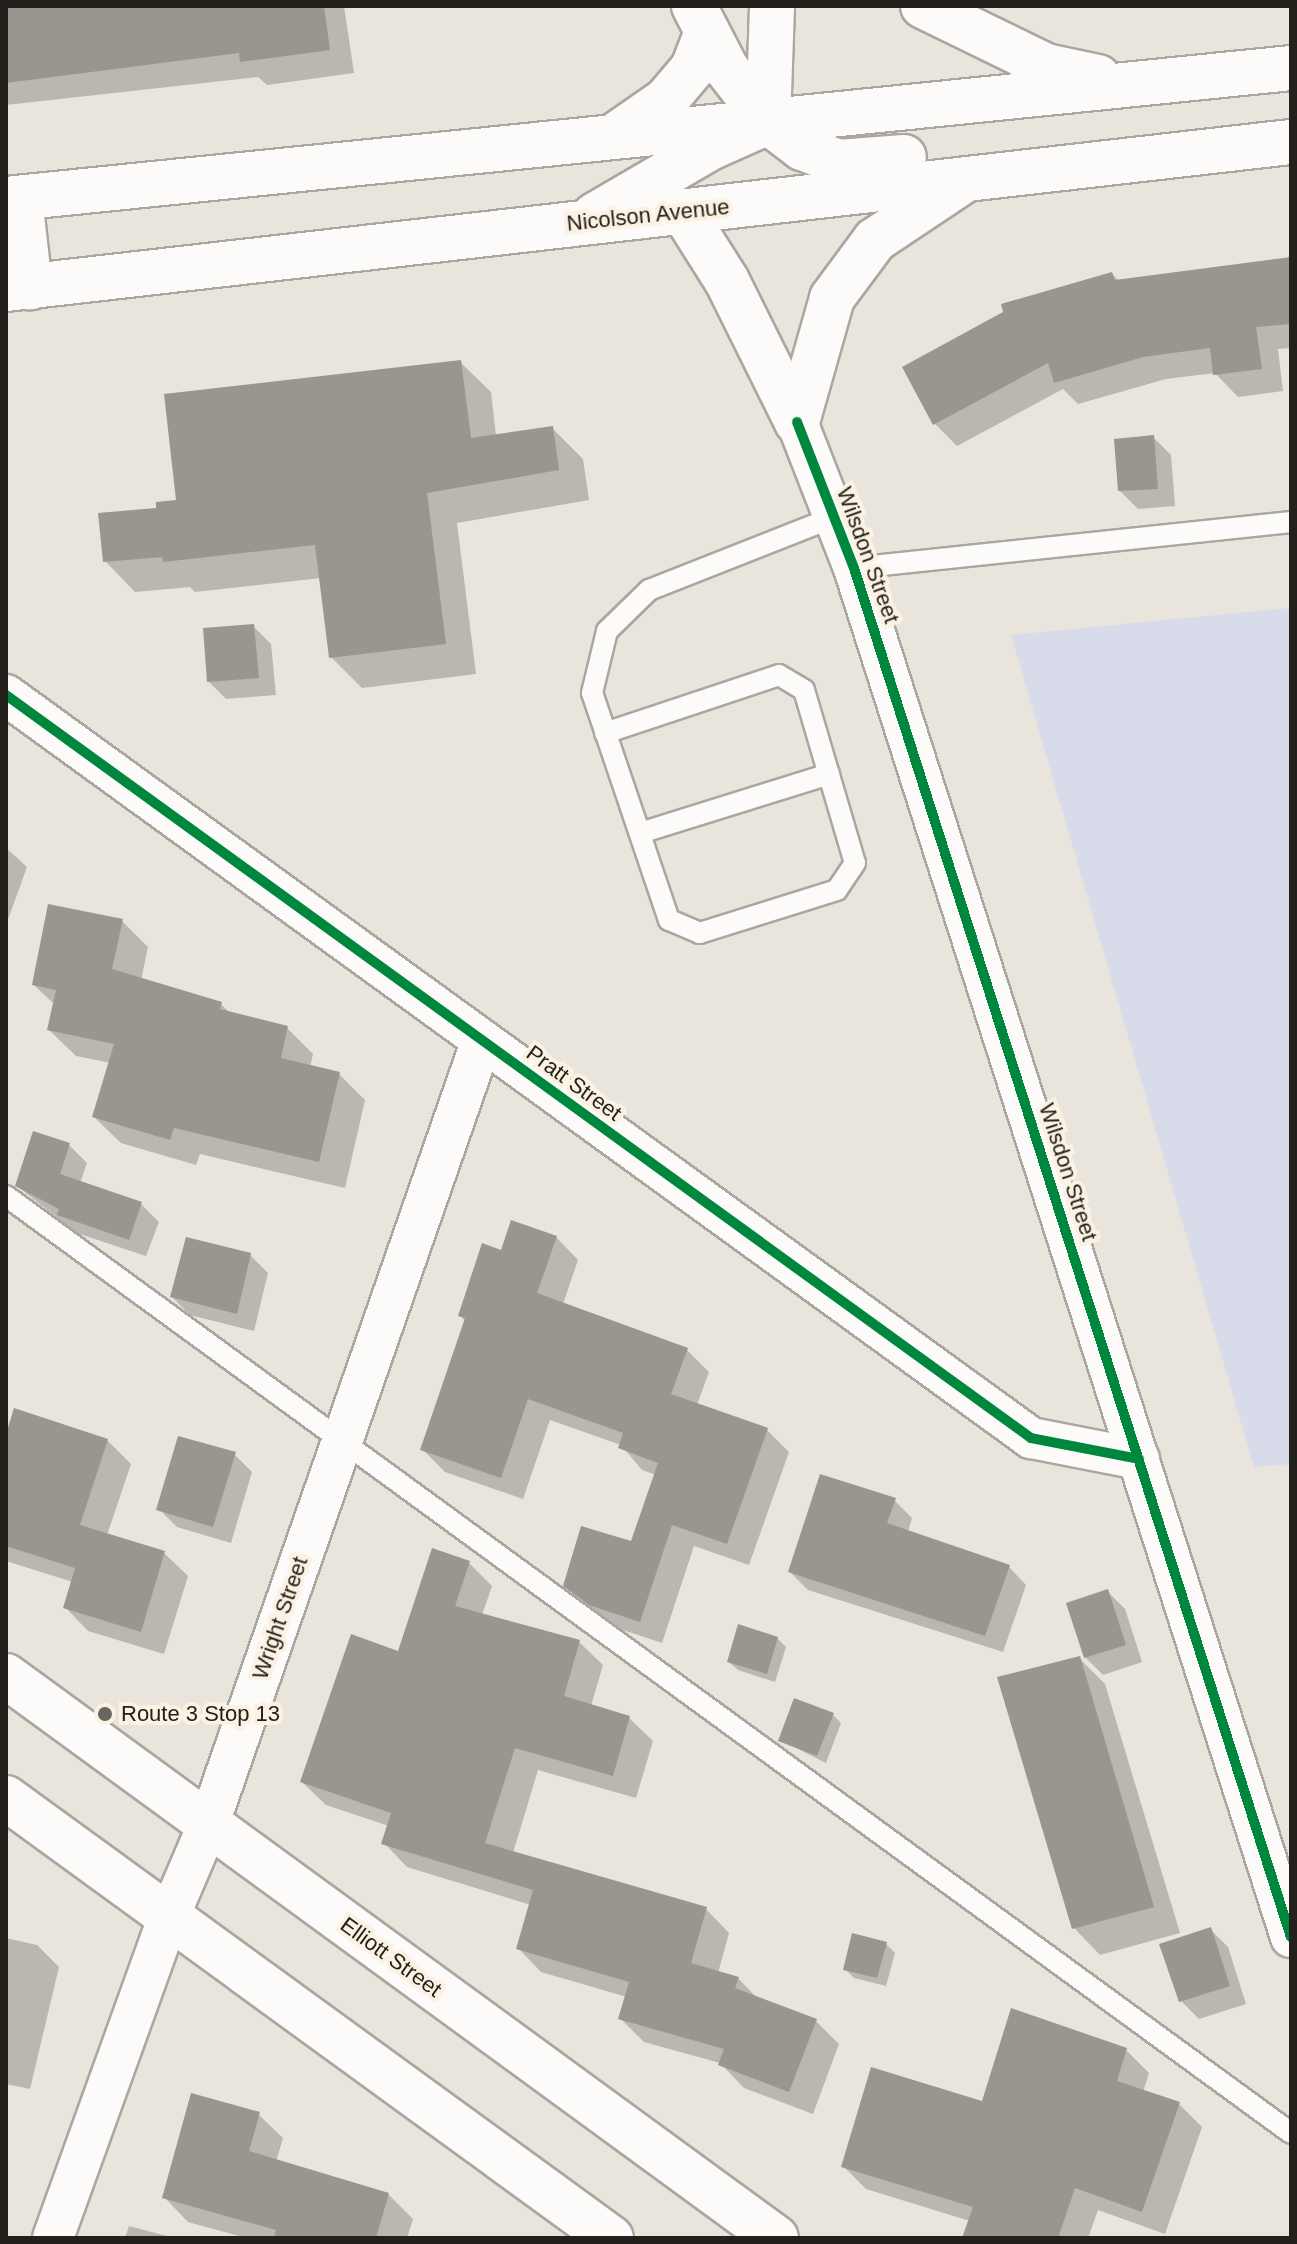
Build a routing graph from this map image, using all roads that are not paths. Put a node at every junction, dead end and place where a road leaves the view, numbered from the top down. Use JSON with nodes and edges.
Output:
{"nodes":[{"id":1,"x":772,"y":6,"type":"edge"},
{"id":2,"x":923,"y":6,"type":"edge"},
{"id":3,"x":700,"y":19,"type":"edge"},
{"id":4,"x":1291,"y":68,"type":"edge"},
{"id":5,"x":1132,"y":85,"type":"junction"},
{"id":6,"x":768,"y":122,"type":"junction"},
{"id":7,"x":612,"y":138,"type":"junction"},
{"id":8,"x":1291,"y":142,"type":"edge"},
{"id":9,"x":1053,"y":168,"type":"junction"},
{"id":10,"x":970,"y":177,"type":"junction"},
{"id":11,"x":13,"y":198,"type":"edge"},
{"id":12,"x":684,"y":213,"type":"junction"},
{"id":13,"x":585,"y":221,"type":"junction"},
{"id":14,"x":18,"y":288,"type":"edge"},
{"id":15,"x":797,"y":422,"type":"junction"},
{"id":16,"x":834,"y":517,"type":"junction"},
{"id":17,"x":1291,"y":522,"type":"edge"},
{"id":18,"x":854,"y":568,"type":"junction"},
{"id":19,"x":6,"y":695,"type":"edge"},
{"id":20,"x":605,"y":733,"type":"junction"},
{"id":21,"x":829,"y":774,"type":"junction"},
{"id":22,"x":640,"y":833,"type":"junction"},
{"id":23,"x":482,"y":1040,"type":"junction"},
{"id":24,"x":6,"y":1196,"type":"edge"},
{"id":25,"x":342,"y":1441,"type":"junction"},
{"id":26,"x":1139,"y":1459,"type":"junction"},
{"id":27,"x":6,"y":1676,"type":"edge"},
{"id":28,"x":6,"y":1798,"type":"edge"},
{"id":29,"x":209,"y":1823,"type":"junction"},
{"id":30,"x":168,"y":1919,"type":"junction"},
{"id":31,"x":1291,"y":1937,"type":"edge"},
{"id":32,"x":1291,"y":2133,"type":"edge"},
{"id":33,"x":53,"y":2238,"type":"edge"},
{"id":34,"x":611,"y":2238,"type":"edge"},
{"id":35,"x":776,"y":2238,"type":"edge"}],
"edges":[{"from":1,"to":6,"type":"main road"},
{"from":2,"to":5,"type":"main road"},
{"from":3,"to":6,"type":"main road"},
{"from":3,"to":7,"type":"main road"},
{"from":4,"to":5,"type":"main road"},
{"from":5,"to":6,"type":"main road"},
{"from":6,"to":7,"type":"main road"},
{"from":6,"to":9,"type":"main road"},
{"from":6,"to":13,"type":"main road"},
{"from":7,"to":11,"type":"main road"},
{"from":8,"to":9,"type":"main road","name":"Nicolson Avenue"},
{"from":9,"to":10,"type":"main road","name":"Nicolson Avenue"},
{"from":10,"to":12,"type":"main road","name":"Nicolson Avenue"},
{"from":10,"to":15,"type":"main road"},
{"from":11,"to":14,"type":"main road"},
{"from":12,"to":13,"type":"main road","name":"Nicolson Avenue"},
{"from":12,"to":15,"type":"main road"},
{"from":13,"to":14,"type":"main road","name":"Nicolson Avenue"},
{"from":15,"to":16,"type":"street","name":"Wilsdon Street"},
{"from":16,"to":18,"type":"street","name":"Wilsdon Street"},
{"from":16,"to":20,"type":"lane"},
{"from":17,"to":18,"type":"lane"},
{"from":18,"to":26,"type":"street","name":"Wilsdon Street"},
{"from":19,"to":23,"type":"street","name":"Pratt Street"},
{"from":20,"to":21,"type":"lane"},
{"from":20,"to":22,"type":"lane"},
{"from":21,"to":22,"type":"lane"},
{"from":21,"to":22,"type":"lane"},
{"from":23,"to":25,"type":"street","name":"Wright Street"},
{"from":23,"to":26,"type":"street","name":"Pratt Street"},
{"from":24,"to":25,"type":"lane"},
{"from":25,"to":29,"type":"street","name":"Wright Street"},
{"from":25,"to":32,"type":"lane"},
{"from":26,"to":31,"type":"street","name":"Wilsdon Street"},
{"from":27,"to":29,"type":"main road","name":"Elliott Street"},
{"from":28,"to":30,"type":"main road"},
{"from":29,"to":30,"type":"street","name":"Wright Street"},
{"from":29,"to":35,"type":"main road","name":"Elliott Street"},
{"from":30,"to":33,"type":"street","name":"Wright Street"},
{"from":30,"to":34,"type":"main road"}]}
